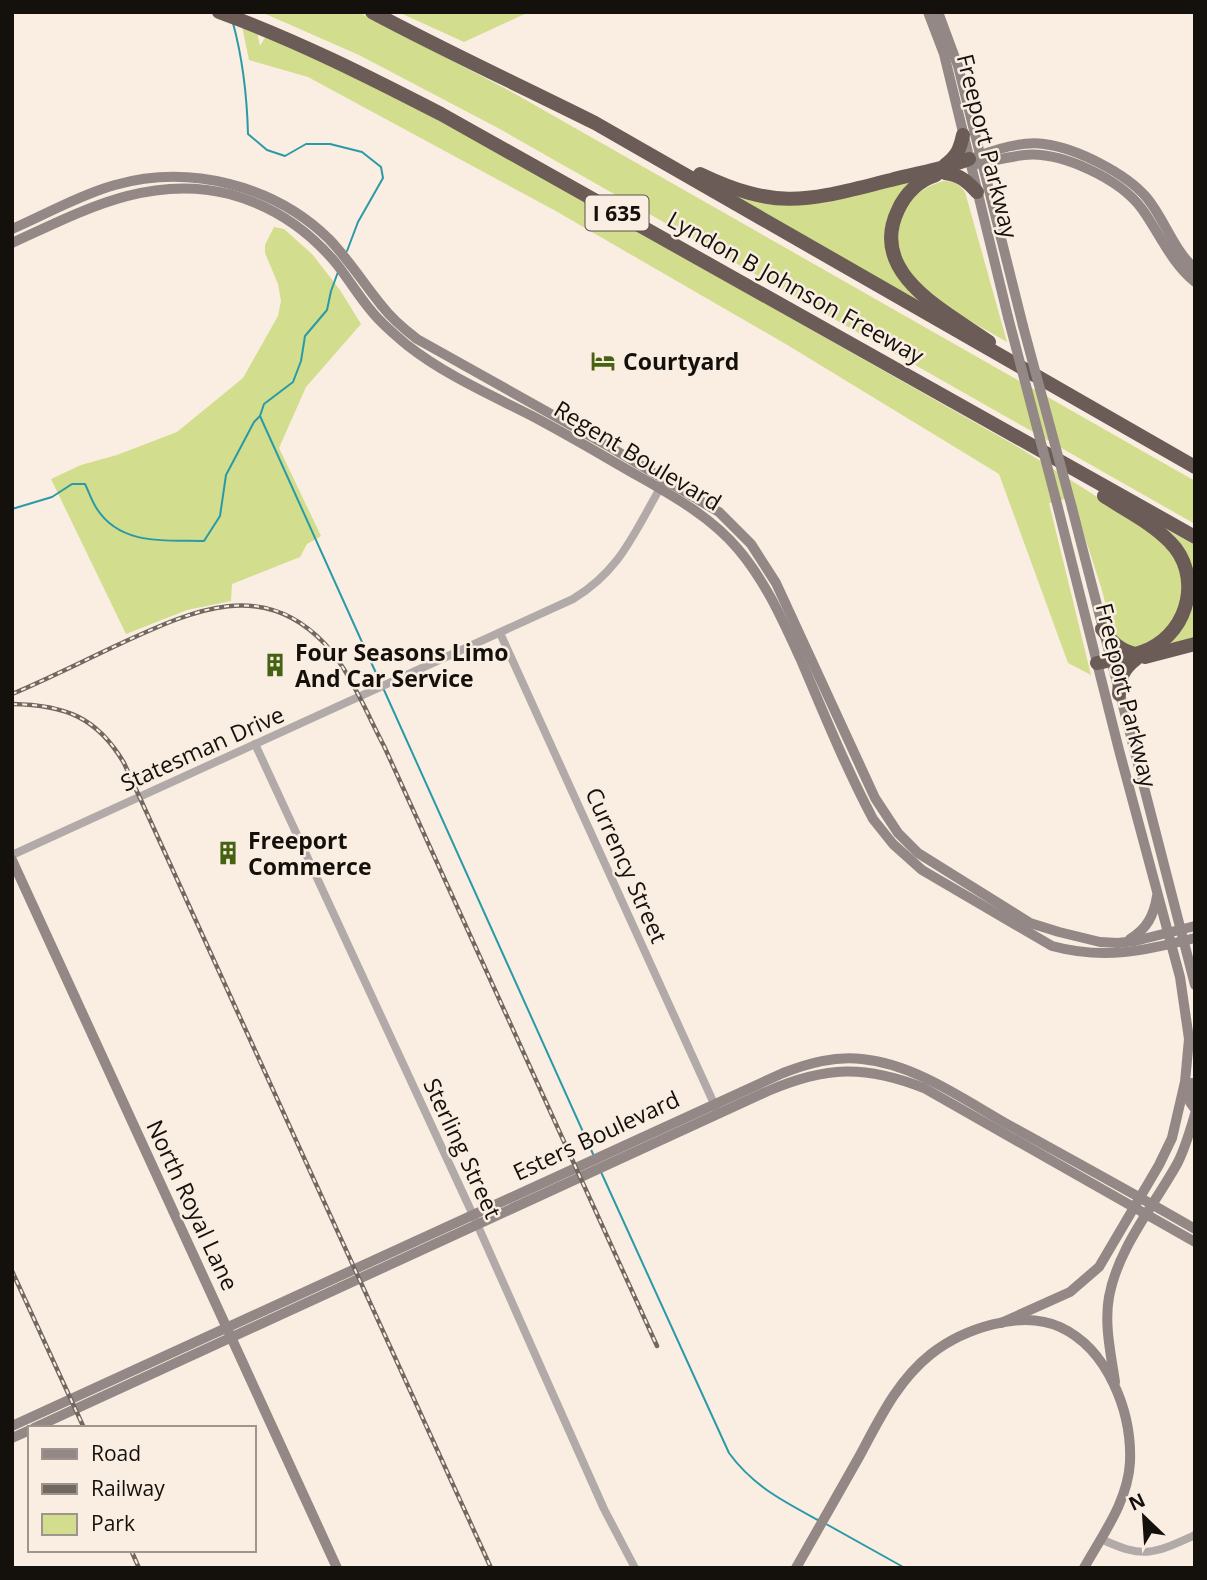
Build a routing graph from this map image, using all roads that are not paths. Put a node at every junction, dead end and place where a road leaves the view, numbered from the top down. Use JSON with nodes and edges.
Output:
{"nodes":[{"id":1,"x":219,"y":12,"type":"edge"},
{"id":2,"x":372,"y":12,"type":"edge"},
{"id":3,"x":928,"y":12,"type":"edge"},
{"id":4,"x":939,"y":12,"type":"edge"},
{"id":5,"x":595,"y":124,"type":"junction"},
{"id":6,"x":963,"y":135,"type":"junction"},
{"id":7,"x":975,"y":161,"type":"junction"},
{"id":8,"x":944,"y":170,"type":"junction"},
{"id":9,"x":977,"y":192,"type":"junction"},
{"id":10,"x":278,"y":208,"type":"junction"},
{"id":11,"x":307,"y":227,"type":"junction"},
{"id":12,"x":12,"y":229,"type":"edge"},
{"id":13,"x":12,"y":243,"type":"edge"},
{"id":14,"x":1190,"y":270,"type":"edge"},
{"id":15,"x":1195,"y":282,"type":"edge"},
{"id":16,"x":1046,"y":384,"type":"junction"},
{"id":17,"x":969,"y":411,"type":"junction"},
{"id":18,"x":548,"y":418,"type":"junction"},
{"id":19,"x":1195,"y":467,"type":"edge"},
{"id":20,"x":663,"y":484,"type":"junction"},
{"id":21,"x":1195,"y":537,"type":"edge"},
{"id":22,"x":1102,"y":629,"type":"junction"},
{"id":23,"x":500,"y":633,"type":"junction"},
{"id":24,"x":1195,"y":644,"type":"edge"},
{"id":25,"x":1135,"y":657,"type":"junction"},
{"id":26,"x":1104,"y":664,"type":"junction"},
{"id":27,"x":1119,"y":694,"type":"junction"},
{"id":28,"x":255,"y":744,"type":"junction"},
{"id":29,"x":12,"y":858,"type":"edge"},
{"id":30,"x":1158,"y":890,"type":"junction"},
{"id":31,"x":1195,"y":926,"type":"edge"},
{"id":32,"x":1187,"y":936,"type":"edge"},
{"id":33,"x":1170,"y":938,"type":"junction"},
{"id":34,"x":1121,"y":943,"type":"junction"},
{"id":35,"x":1195,"y":985,"type":"edge"},
{"id":36,"x":1188,"y":1060,"type":"junction"},
{"id":37,"x":716,"y":1109,"type":"junction"},
{"id":38,"x":1195,"y":1112,"type":"edge"},
{"id":39,"x":1137,"y":1202,"type":"junction"},
{"id":40,"x":1153,"y":1203,"type":"junction"},
{"id":41,"x":1146,"y":1214,"type":"junction"},
{"id":42,"x":475,"y":1220,"type":"junction"},
{"id":43,"x":1195,"y":1229,"type":"edge"},
{"id":44,"x":1195,"y":1242,"type":"edge"},
{"id":45,"x":1001,"y":1322,"type":"junction"},
{"id":46,"x":228,"y":1333,"type":"junction"},
{"id":47,"x":123,"y":1381,"type":"junction"},
{"id":48,"x":1116,"y":1388,"type":"junction"},
{"id":49,"x":12,"y":1426,"type":"edge"},
{"id":50,"x":38,"y":1426,"type":"edge"},
{"id":51,"x":1195,"y":1535,"type":"edge"},
{"id":52,"x":1101,"y":1539,"type":"junction"},
{"id":53,"x":337,"y":1568,"type":"edge"},
{"id":54,"x":635,"y":1568,"type":"edge"},
{"id":55,"x":796,"y":1568,"type":"edge"},
{"id":56,"x":1084,"y":1568,"type":"edge"}],
"edges":[{"from":1,"to":17,"type":"highway","name":"Lyndon B Johnson Freeway","number":"I 635"},
{"from":2,"to":5,"type":"highway","name":"Lyndon B Johnson Freeway"},
{"from":3,"to":6,"type":"main road","name":"Freeport Parkway"},
{"from":4,"to":7,"type":"main road","name":"Freeport Parkway"},
{"from":5,"to":8,"type":"highway"},
{"from":5,"to":16,"type":"highway","name":"Lyndon B Johnson Freeway"},
{"from":6,"to":7,"type":"main road","name":"Freeport Parkway"},
{"from":6,"to":8,"type":"highway"},
{"from":7,"to":8,"type":"highway"},
{"from":7,"to":9,"type":"main road","name":"Freeport Parkway"},
{"from":7,"to":14,"type":"main road"},
{"from":7,"to":22,"type":"main road","name":"Freeport Parkway","bridge":true},
{"from":8,"to":9,"type":"highway"},
{"from":8,"to":16,"type":"highway"},
{"from":9,"to":26,"type":"main road","name":"Freeport Parkway","bridge":true},
{"from":10,"to":11,"type":"main road","name":"Regent Boulevard"},
{"from":10,"to":12,"type":"main road","name":"Regent Boulevard"},
{"from":10,"to":13,"type":"main road","name":"Regent Boulevard"},
{"from":11,"to":18,"type":"main road","name":"Regent Boulevard"},
{"from":11,"to":18,"type":"main road","name":"Regent Boulevard"},
{"from":14,"to":15,"type":"main road"},
{"from":16,"to":19,"type":"highway","name":"Lyndon B Johnson Freeway"},
{"from":17,"to":21,"type":"highway","name":"Lyndon B Johnson Freeway","number":"I 635"},
{"from":17,"to":25,"type":"highway"},
{"from":18,"to":20,"type":"main road","name":"Regent Boulevard"},
{"from":20,"to":23,"type":"street","name":"Statesman Drive"},
{"from":20,"to":33,"type":"main road","name":"Regent Boulevard"},
{"from":20,"to":34,"type":"main road","name":"Regent Boulevard"},
{"from":22,"to":25,"type":"highway"},
{"from":22,"to":26,"type":"main road","name":"Freeport Parkway"},
{"from":23,"to":28,"type":"street","name":"Statesman Drive"},
{"from":23,"to":37,"type":"street","name":"Currency Street"},
{"from":24,"to":25,"type":"highway"},
{"from":25,"to":26,"type":"highway"},
{"from":25,"to":27,"type":"highway"},
{"from":26,"to":27,"type":"main road","name":"Freeport Parkway"},
{"from":26,"to":30,"type":"main road","name":"Freeport Parkway"},
{"from":27,"to":32,"type":"main road","name":"Freeport Parkway"},
{"from":28,"to":29,"type":"street","name":"Statesman Drive"},
{"from":28,"to":42,"type":"street","name":"Sterling Street"},
{"from":29,"to":46,"type":"main road","name":"North Royal Lane"},
{"from":30,"to":33,"type":"main road","name":"Freeport Parkway"},
{"from":30,"to":34,"type":"main road"},
{"from":31,"to":32,"type":"main road","name":"Regent Boulevard"},
{"from":32,"to":33,"type":"main road","name":"Regent Boulevard"},
{"from":32,"to":35,"type":"main road","name":"Freeport Parkway"},
{"from":33,"to":34,"type":"main road","name":"Regent Boulevard"},
{"from":33,"to":36,"type":"main road","name":"Freeport Parkway"},
{"from":36,"to":38,"type":"main road"},
{"from":36,"to":39,"type":"main road","name":"Freeport Parkway"},
{"from":37,"to":39,"type":"main road","name":"Esters Boulevard"},
{"from":37,"to":42,"type":"main road","name":"Esters Boulevard"},
{"from":38,"to":40,"type":"main road"},
{"from":39,"to":40,"type":"main road","name":"Esters Boulevard"},
{"from":39,"to":41,"type":"main road","name":"Esters Boulevard"},
{"from":39,"to":45,"type":"main road","name":"Freeport Parkway"},
{"from":40,"to":41,"type":"main road"},
{"from":40,"to":43,"type":"main road","name":"Esters Boulevard"},
{"from":41,"to":44,"type":"main road","name":"Esters Boulevard"},
{"from":41,"to":48,"type":"main road"},
{"from":42,"to":46,"type":"main road","name":"Esters Boulevard"},
{"from":42,"to":54,"type":"street","name":"Sterling Street"},
{"from":45,"to":48,"type":"main road"},
{"from":45,"to":55,"type":"main road"},
{"from":46,"to":47,"type":"main road","name":"Esters Boulevard"},
{"from":46,"to":53,"type":"main road","name":"North Royal Lane"},
{"from":47,"to":49,"type":"main road","name":"Esters Boulevard"},
{"from":47,"to":50,"type":"main road","name":"Esters Boulevard"},
{"from":48,"to":52,"type":"main road"},
{"from":51,"to":52,"type":"street"},
{"from":52,"to":56,"type":"main road"}]}
